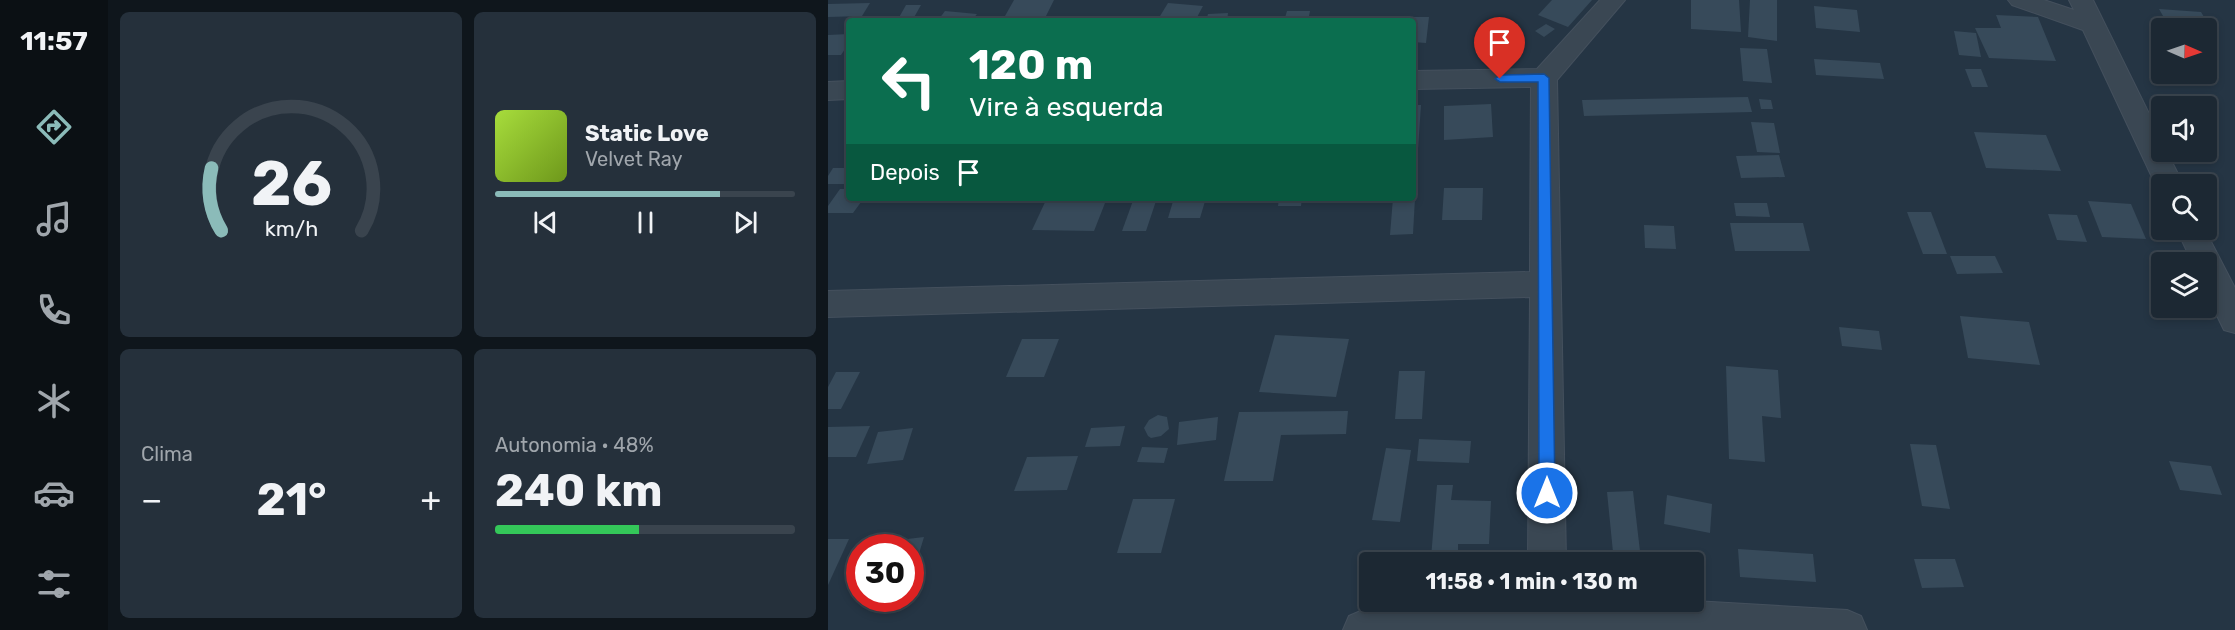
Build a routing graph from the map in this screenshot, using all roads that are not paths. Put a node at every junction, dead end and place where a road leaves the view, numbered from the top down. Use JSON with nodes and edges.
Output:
{"nodes":[{"id":1,"x":1614,"y":0,"type":"edge"},
{"id":2,"x":2020,"y":0,"type":"edge"},
{"id":3,"x":2081,"y":0,"type":"edge"},
{"id":4,"x":2091,"y":24,"type":"junction"},
{"id":5,"x":1544,"y":78,"type":"junction"},
{"id":6,"x":1416,"y":80,"type":"edge"},
{"id":7,"x":846,"y":90,"type":"edge"},
{"id":8,"x":828,"y":91,"type":"edge"},
{"id":9,"x":2164,"y":174,"type":"edge"},
{"id":10,"x":2196,"y":240,"type":"edge"},
{"id":11,"x":1546,"y":284,"type":"junction"},
{"id":12,"x":828,"y":304,"type":"edge"},
{"id":13,"x":2235,"y":321,"type":"edge"},
{"id":14,"x":1547,"y":552,"type":"edge"},
{"id":15,"x":1501,"y":612,"type":"edge"},
{"id":16,"x":1622,"y":612,"type":"edge"},
{"id":17,"x":1363,"y":630,"type":"edge"},
{"id":18,"x":1847,"y":630,"type":"edge"}],
"edges":[{"from":1,"to":5,"type":"street"},
{"from":2,"to":4,"type":"street"},
{"from":3,"to":4,"type":"street"},
{"from":4,"to":9,"type":"street"},
{"from":5,"to":6,"type":"street"},
{"from":5,"to":11,"type":"street"},
{"from":7,"to":8,"type":"street"},
{"from":10,"to":13,"type":"street"},
{"from":11,"to":12,"type":"street"},
{"from":11,"to":14,"type":"street"},
{"from":15,"to":17,"type":"street"},
{"from":16,"to":18,"type":"street"}]}
